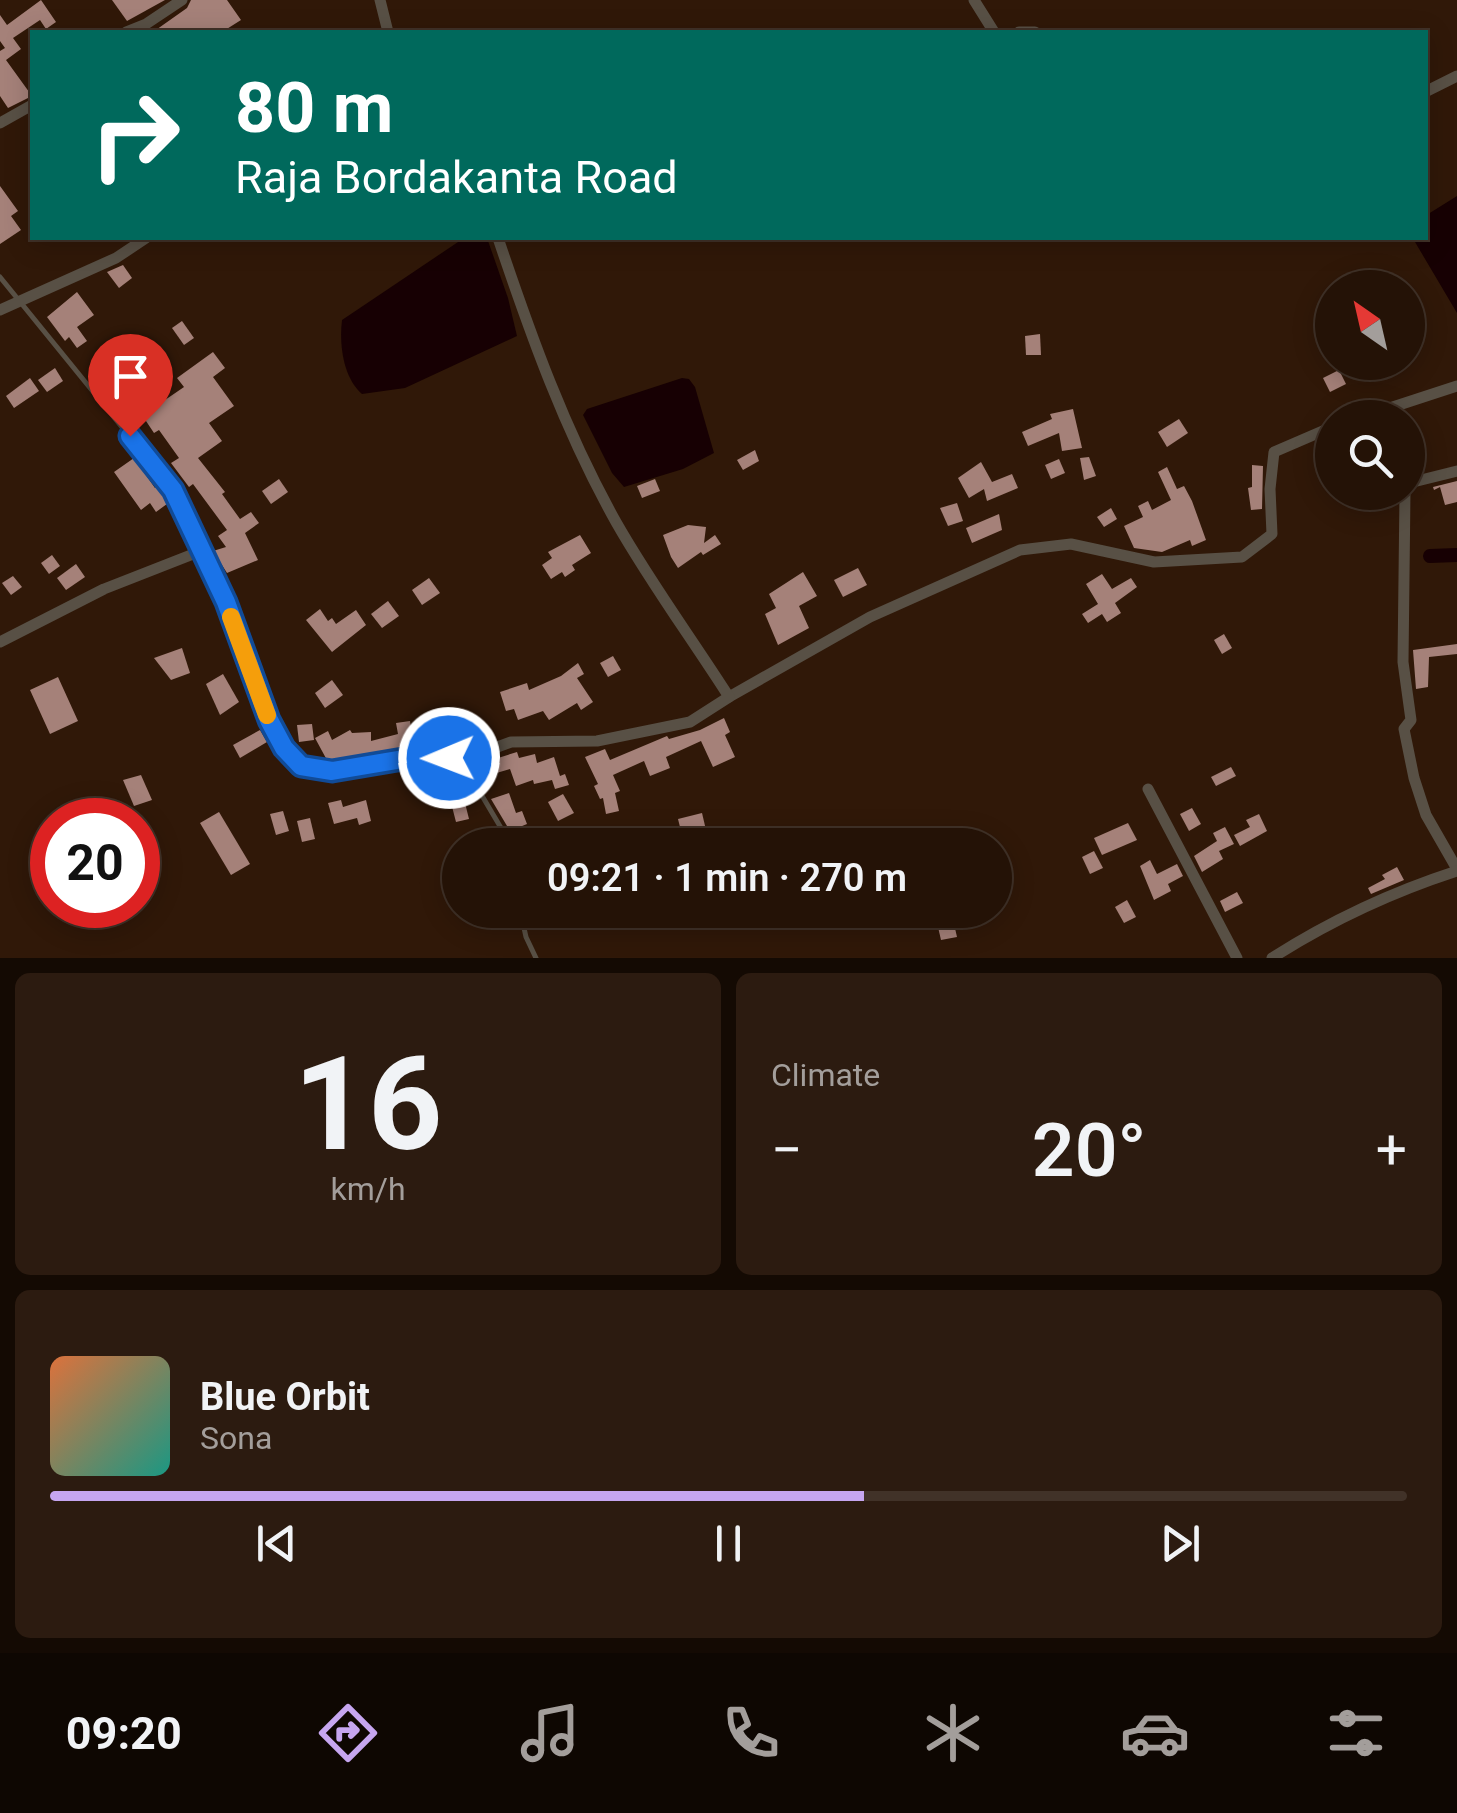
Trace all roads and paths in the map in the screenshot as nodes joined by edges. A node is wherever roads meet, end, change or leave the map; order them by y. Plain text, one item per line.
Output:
1 (182, 0) edge
2 (380, 0) edge
3 (974, 0) edge
4 (131, 30) edge
5 (388, 30) edge
6 (993, 30) edge
7 (1457, 76) edge
8 (1428, 90) edge
9 (30, 106) edge
10 (0, 123) edge
11 (143, 240) edge
12 (499, 240) edge
13 (0, 277) edge
14 (21, 303) junction
15 (0, 310) edge
16 (1457, 386) edge
17 (1415, 400) edge
18 (1315, 435) edge
19 (1457, 472) edge
20 (1425, 479) edge
21 (1406, 510) edge
22 (201, 551) junction
23 (0, 642) edge
24 (729, 697) junction
25 (449, 758) junction
26 (1148, 789) dead end
27 (502, 828) edge
28 (1457, 870) edge
29 (524, 928) edge
30 (536, 958) edge
31 (1237, 958) edge
32 (1272, 958) edge

1 - 4 street
2 - 5 street
3 - 6 street
7 - 8 street
9 - 10 street
11 - 14 street
12 - 24 street
13 - 14 lane
14 - 15 street
14 - 22 lane
16 - 17 street
18 - 24 street
19 - 20 street
21 - 28 street
22 - 23 street
22 - 25 lane
24 - 25 street
25 - 27 lane
26 - 31 street
28 - 32 street
29 - 30 lane

